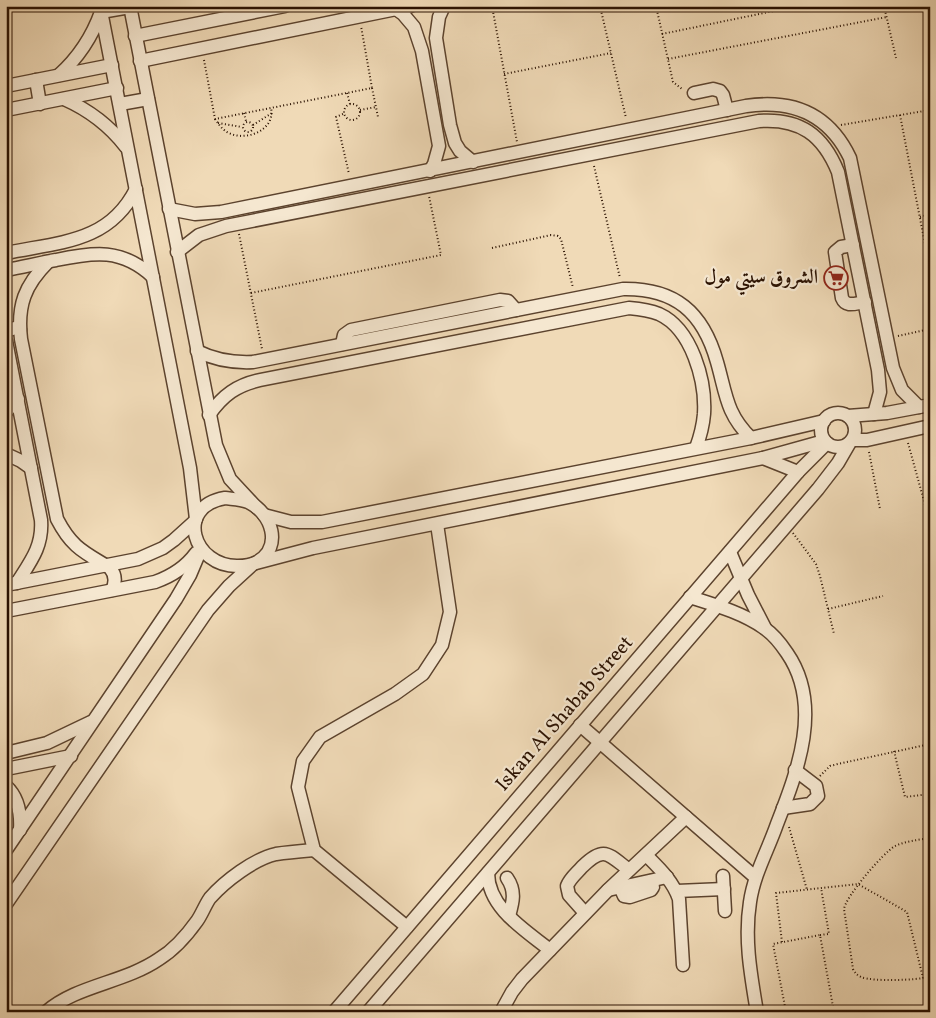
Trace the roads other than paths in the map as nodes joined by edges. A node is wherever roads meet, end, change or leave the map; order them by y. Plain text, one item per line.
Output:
1 (284, 6) edge
2 (411, 6) edge
3 (444, 6) edge
4 (130, 7) edge
5 (101, 9) edge
6 (396, 9) junction
7 (136, 36) junction
8 (140, 61) junction
9 (112, 65) junction
10 (59, 75) junction
11 (36, 80) junction
12 (6, 86) edge
13 (117, 88) junction
14 (694, 92) road end
15 (64, 99) junction
16 (148, 99) junction
17 (40, 104) junction
18 (120, 104) junction
19 (6, 110) edge
20 (727, 110) junction
21 (128, 150) junction
22 (473, 162) junction
23 (430, 171) junction
24 (136, 190) junction
25 (169, 209) junction
26 (77, 239) junction
27 (853, 245) junction
28 (178, 252) junction
29 (6, 253) edge
30 (80, 255) junction
31 (48, 262) junction
32 (6, 270) edge
33 (153, 277) junction
34 (865, 302) junction
35 (20, 330) junction
36 (6, 331) edge
37 (6, 341) edge
38 (197, 350) junction
39 (18, 399) junction
40 (924, 406) edge
41 (6, 412) edge
42 (874, 414) junction
43 (209, 415) junction
44 (848, 416) junction
45 (824, 421) junction
46 (930, 426) edge
47 (751, 438) junction
48 (826, 442) junction
49 (851, 442) junction
50 (696, 448) junction
51 (6, 454) edge
52 (764, 458) junction
53 (31, 468) junction
54 (798, 472) junction
55 (54, 506) junction
56 (39, 509) junction
57 (260, 511) junction
58 (195, 520) junction
59 (437, 524) junction
60 (200, 548) junction
61 (730, 552) junction
62 (255, 563) junction
63 (106, 566) junction
64 (741, 579) junction
65 (12, 584) edge
66 (112, 590) junction
67 (690, 597) junction
68 (717, 606) junction
69 (6, 611) edge
70 (764, 628) junction
71 (93, 721) junction
72 (580, 726) junction
73 (600, 743) junction
74 (9, 753) edge
75 (71, 756) junction
76 (11, 769) edge
77 (795, 770) junction
78 (6, 786) edge
79 (783, 808) junction
80 (686, 817) junction
81 (20, 831) junction
82 (6, 850) edge
83 (314, 850) junction
84 (646, 854) junction
85 (629, 870) junction
86 (488, 873) junction
87 (723, 876) dead end
88 (667, 877) junction
89 (755, 877) junction
90 (508, 878) dead end
91 (614, 889) junction
92 (724, 889) junction
93 (677, 891) junction
94 (6, 904) edge
95 (725, 911) dead end
96 (585, 913) junction
97 (509, 916) junction
98 (407, 927) junction
99 (550, 950) junction
100 (682, 965) dead end
101 (46, 1012) edge
102 (334, 1012) edge
103 (368, 1012) edge
104 (501, 1012) edge
105 (758, 1012) edge

1 - 7 street
2 - 6 street
3 - 22 street
4 - 5 street
4 - 7 street
5 - 9 street
5 - 10 street
6 - 8 street
6 - 23 street
7 - 8 street
8 - 16 street
9 - 10 street
9 - 13 street
10 - 11 street
11 - 12 street
11 - 17 street
13 - 15 street
13 - 18 street
14 - 20 street
15 - 17 street
15 - 21 street
16 - 18 street
16 - 25 street
17 - 19 street
18 - 21 street
20 - 22 street
20 - 40 street
21 - 24 street
22 - 23 street
23 - 25 street
24 - 26 street
24 - 33 street
25 - 28 street
26 - 29 street
26 - 30 street
27 - 28 street
27 - 34 street
27 - 34 street
28 - 38 street
30 - 31 street
30 - 33 street
31 - 32 street
31 - 35 street
33 - 58 street
34 - 42 street
35 - 36 street
35 - 55 street
37 - 39 street
38 - 43 street
38 - 47 street
39 - 41 street
39 - 53 street
40 - 42 street
42 - 44 street
43 - 50 street
43 - 57 street
44 - 45 street
44 - 49 street
45 - 47 street
45 - 48 street
46 - 49 street
47 - 50 street
48 - 49 street
48 - 52 street
48 - 54 street, Iskan Al Shabab Street
49 - 64 street
50 - 57 street
51 - 53 street
52 - 54 street
52 - 59 street
53 - 56 street
54 - 61 street, Iskan Al Shabab Street
55 - 56 street
55 - 63 street
56 - 65 street
57 - 58 street
57 - 62 street
58 - 60 street
58 - 63 street
59 - 62 street
59 - 83 street
60 - 62 street
60 - 66 street
60 - 71 street
61 - 64 street
61 - 67 street, Iskan Al Shabab Street
62 - 94 street
63 - 65 street
63 - 66 street
64 - 68 street
64 - 70 street
66 - 69 street
67 - 68 street
67 - 72 street, Iskan Al Shabab Street
68 - 70 street
68 - 73 street
70 - 77 street
71 - 74 street
71 - 75 street
72 - 73 street
72 - 98 street, Iskan Al Shabab Street
73 - 80 street
73 - 86 street
74 - 76 street
75 - 76 street
75 - 81 street
77 - 79 street
77 - 79 street
78 - 81 street
79 - 89 street
80 - 84 street
80 - 89 street
81 - 82 street
83 - 98 street
83 - 101 street
84 - 85 street
84 - 88 street
85 - 91 street
85 - 96 street
86 - 97 street
86 - 103 street
87 - 92 street
88 - 91 street
88 - 93 street
89 - 105 street
90 - 97 street
91 - 96 street
92 - 93 street
92 - 95 street
93 - 100 street
96 - 99 street
97 - 99 street
98 - 102 street, Iskan Al Shabab Street
99 - 104 street

